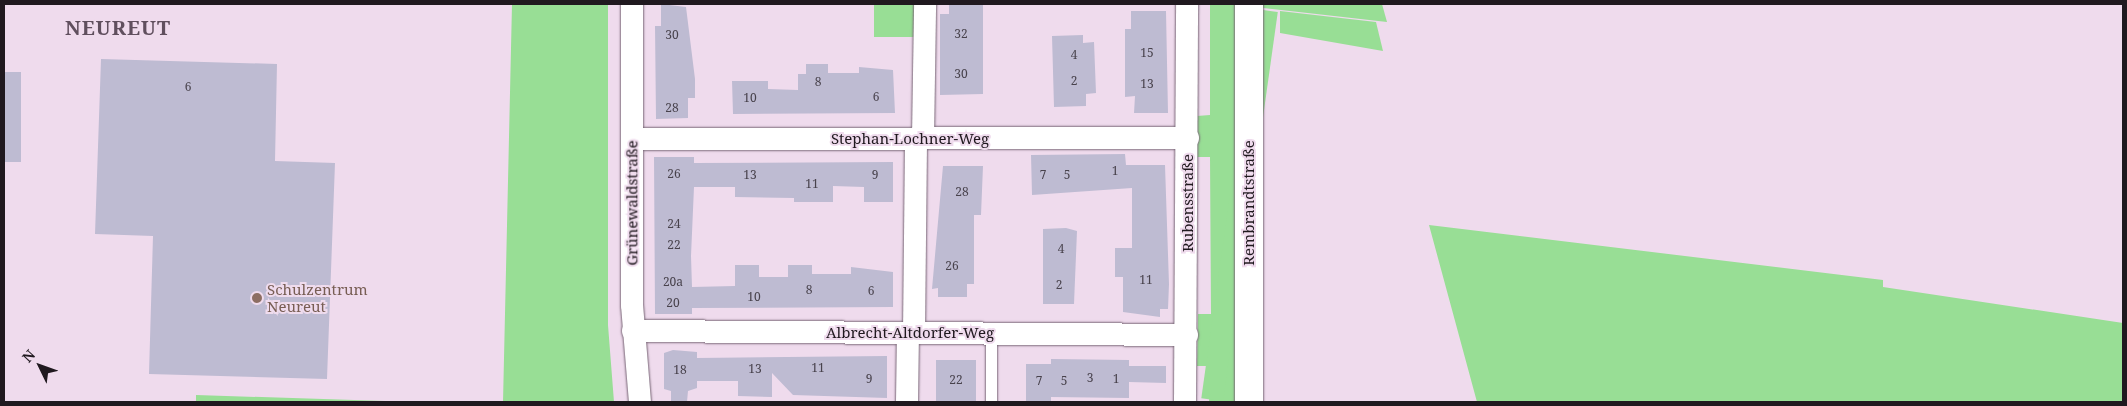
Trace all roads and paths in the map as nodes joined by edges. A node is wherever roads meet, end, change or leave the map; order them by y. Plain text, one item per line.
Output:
1 (632, 4) edge
2 (924, 4) edge
3 (1187, 4) edge
4 (1249, 4) edge
5 (920, 138) junction
6 (1188, 138) junction
7 (632, 139) junction
8 (633, 331) junction
9 (911, 333) junction
10 (991, 333) junction
11 (1187, 335) junction
12 (640, 402) edge
13 (907, 402) edge
14 (991, 402) edge
15 (1185, 402) edge
16 (1248, 402) edge

1 - 7 street, Grünewaldstraße
2 - 5 street
3 - 6 street, Rubensstraße
4 - 16 street, Rembrandtstraße
5 - 6 street, Stephan-Lochner-Weg
5 - 7 street, Stephan-Lochner-Weg
5 - 9 street
6 - 11 street, Rubensstraße
7 - 8 street, Grünewaldstraße
8 - 9 street, Albrecht-Altdorfer-Weg
8 - 12 street, Grünewaldstraße
9 - 10 street, Albrecht-Altdorfer-Weg
9 - 13 street
10 - 11 street, Albrecht-Altdorfer-Weg
10 - 14 lane
11 - 15 street, Rubensstraße

